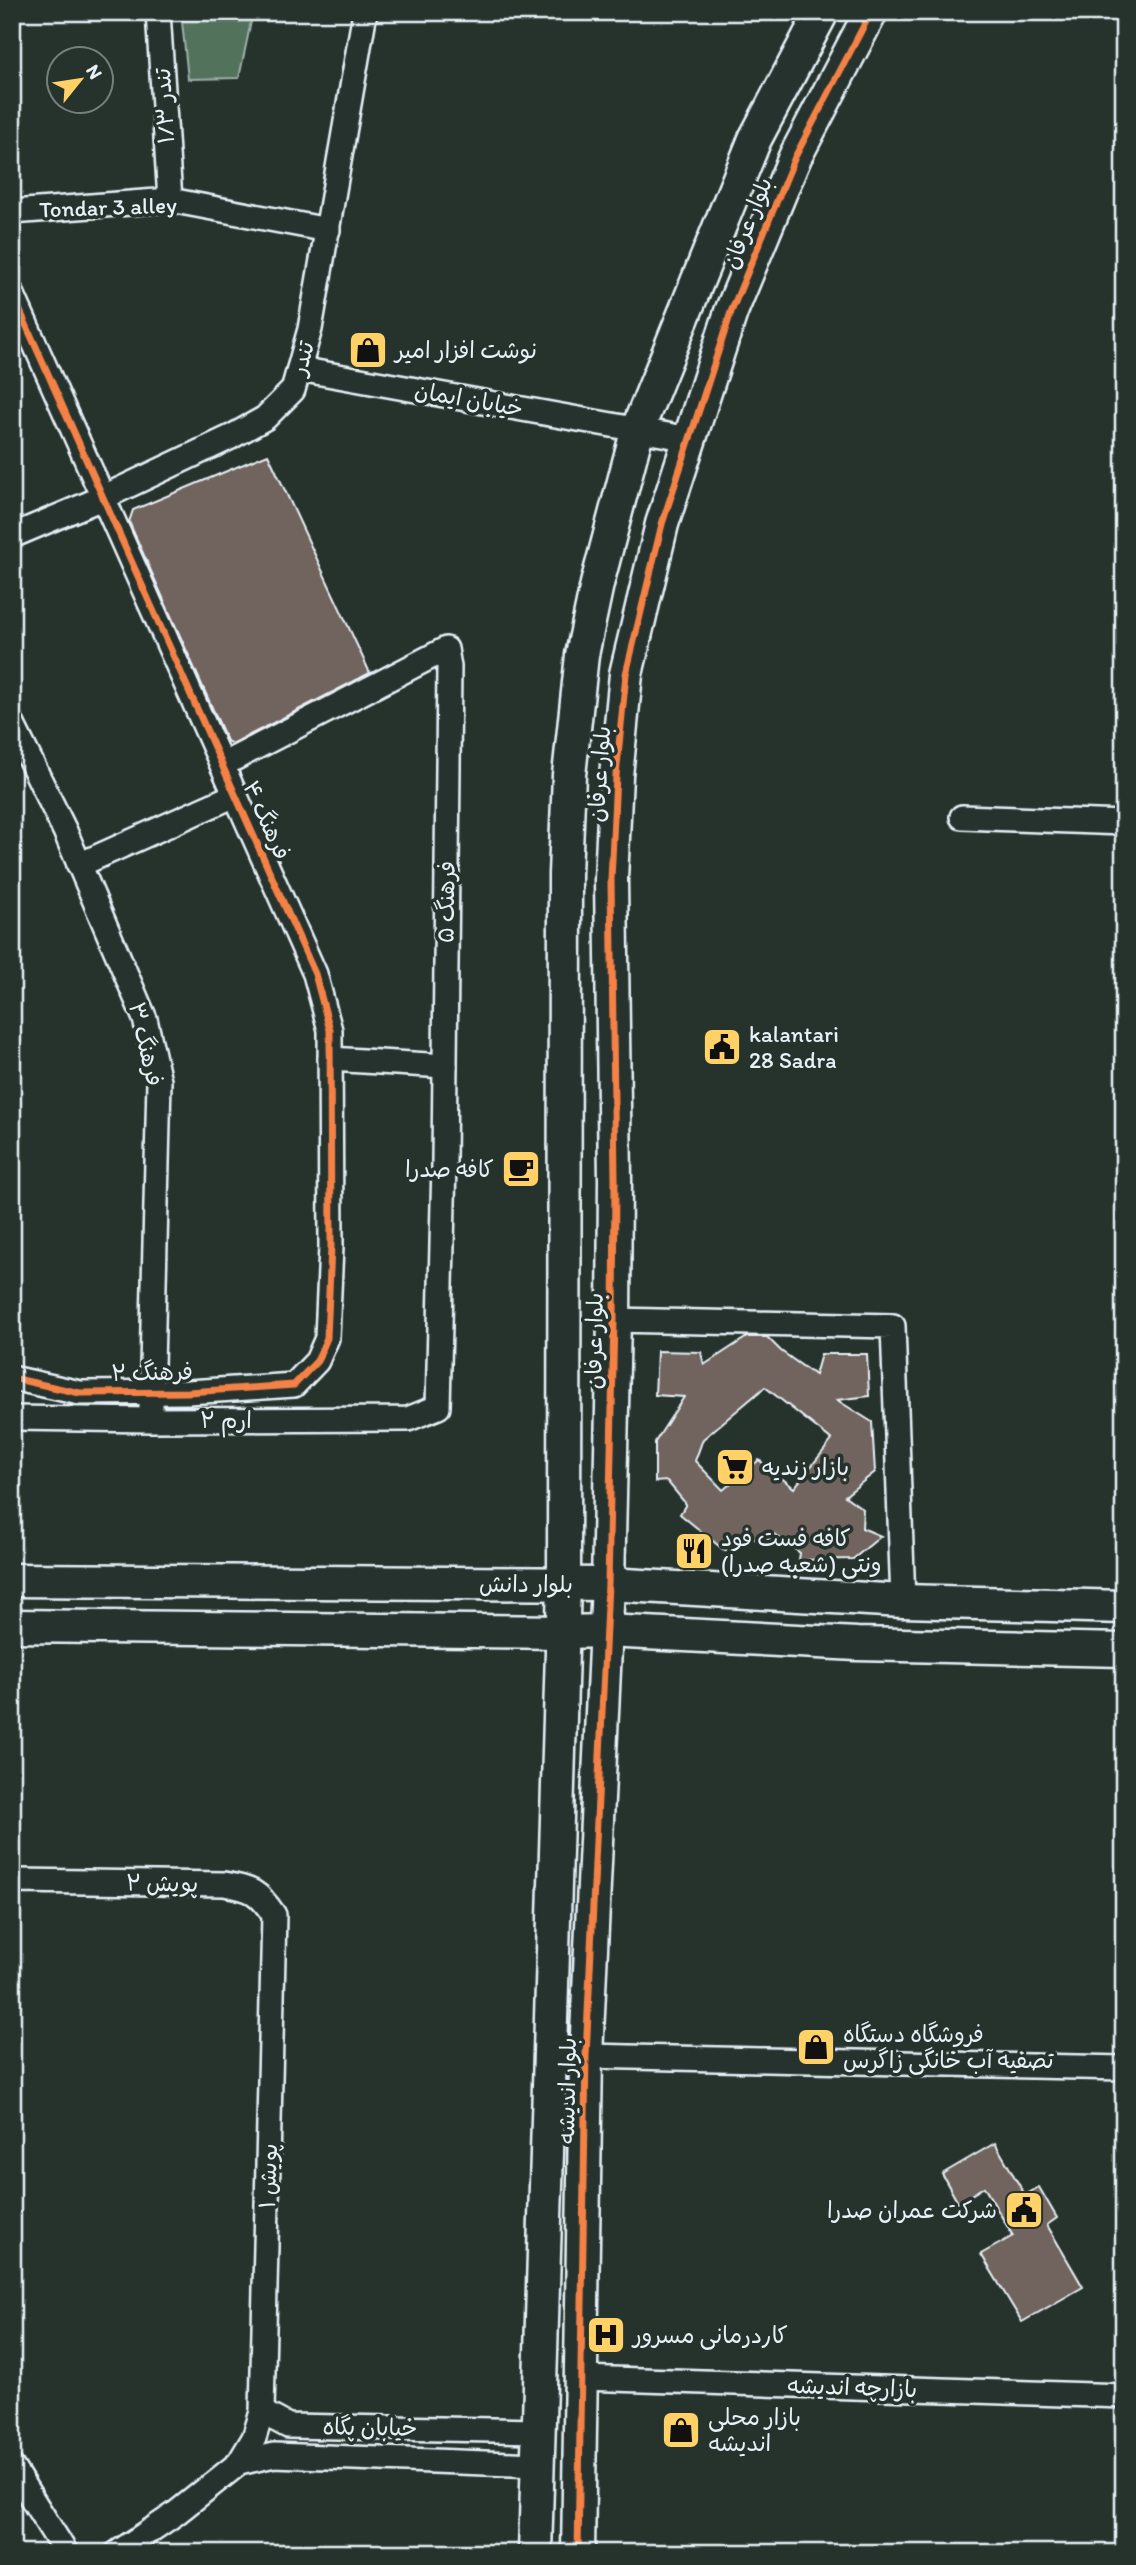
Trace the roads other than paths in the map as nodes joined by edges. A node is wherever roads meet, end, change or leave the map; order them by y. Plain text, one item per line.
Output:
1 (158, 12) edge
2 (365, 12) edge
3 (822, 12) edge
4 (871, 12) edge
5 (170, 200) junction
6 (12, 212) edge
7 (328, 230) junction
8 (12, 293) edge
9 (299, 369) junction
10 (638, 428) junction
11 (690, 439) junction
12 (102, 498) junction
13 (12, 536) edge
14 (12, 723) edge
15 (222, 765) junction
16 (235, 795) junction
17 (962, 817) dead end
18 (1124, 823) edge
19 (79, 865) junction
20 (330, 1059) junction
21 (445, 1066) junction
22 (614, 1320) junction
23 (12, 1378) edge
24 (294, 1385) joint
25 (152, 1392) junction
26 (438, 1407) joint
27 (12, 1418) edge
28 (151, 1420) junction
29 (12, 1580) edge
30 (564, 1584) junction
31 (608, 1584) junction
32 (903, 1601) junction
33 (1124, 1607) edge
34 (12, 1626) edge
35 (606, 1631) junction
36 (563, 1632) junction
37 (1124, 1650) edge
38 (12, 1885) edge
39 (275, 1941) joint
40 (586, 2056) junction
41 (1124, 2068) edge
42 (581, 2378) junction
43 (1124, 2396) edge
44 (262, 2412) junction
45 (537, 2431) junction
46 (239, 2463) junction
47 (537, 2465) junction
48 (12, 2468) edge
49 (66, 2553) edge
50 (117, 2553) edge
51 (535, 2553) edge
52 (578, 2553) edge

1 - 5 street, تندر ۱/۳
2 - 7 street, تندر
3 - 10 street, بلوار عرفان
4 - 11 street, بلوار عرفان
5 - 6 street, Tondar 3 alley
5 - 7 street, Tondar 3 alley
7 - 9 street, تندر
8 - 12 street, فرهنگ ۴
9 - 10 street, خیابان ایمان
9 - 12 street, تندر
10 - 11 street, خیابان ایمان
10 - 30 street, بلوار عرفان
11 - 22 street, بلوار عرفان
12 - 13 street, تندر
12 - 15 street, فرهنگ ۴
14 - 19 street, فرهنگ ۳
15 - 16 street, فرهنگ ۴
15 - 21 street, فرهنگ ۵
16 - 19 street
16 - 20 street, فرهنگ ۴
17 - 18 street
19 - 25 street, فرهنگ ۳
20 - 21 street
20 - 24 street, فرهنگ ۴
21 - 26 street, فرهنگ ۵
22 - 31 street, بلوار عرفان
22 - 32 street
23 - 25 street, فرهنگ ۲
24 - 25 street, فرهنگ ۲
25 - 28 street, فرهنگ ۳
26 - 28 street, ارم ۲
27 - 28 street, ارم ۲
29 - 30 street, بلوار دانش
30 - 31 street, بلوار دانش
30 - 36 street, بلوار عرفان
31 - 32 street, بلوار دانش
31 - 35 street, بلوار عرفان
32 - 33 street, بلوار دانش
34 - 36 street, بلوار دانش
35 - 36 street, بلوار دانش
35 - 37 street, بلوار دانش
35 - 40 street, بلوار اندیشه
36 - 45 street, بلوار اندیشه
38 - 39 street, پویش ۲
39 - 44 street, پویش ۱
40 - 41 street
40 - 42 street, بلوار اندیشه
42 - 43 street, بازارچه اندیشه
42 - 52 street, بلوار اندیشه
44 - 45 street, خیابان پگاه
44 - 46 street, خیابان پگاه
45 - 47 street, بلوار اندیشه
46 - 47 street, خیابان پگاه
46 - 50 street, خیابان پگاه
47 - 51 street, بلوار اندیشه
48 - 49 street

